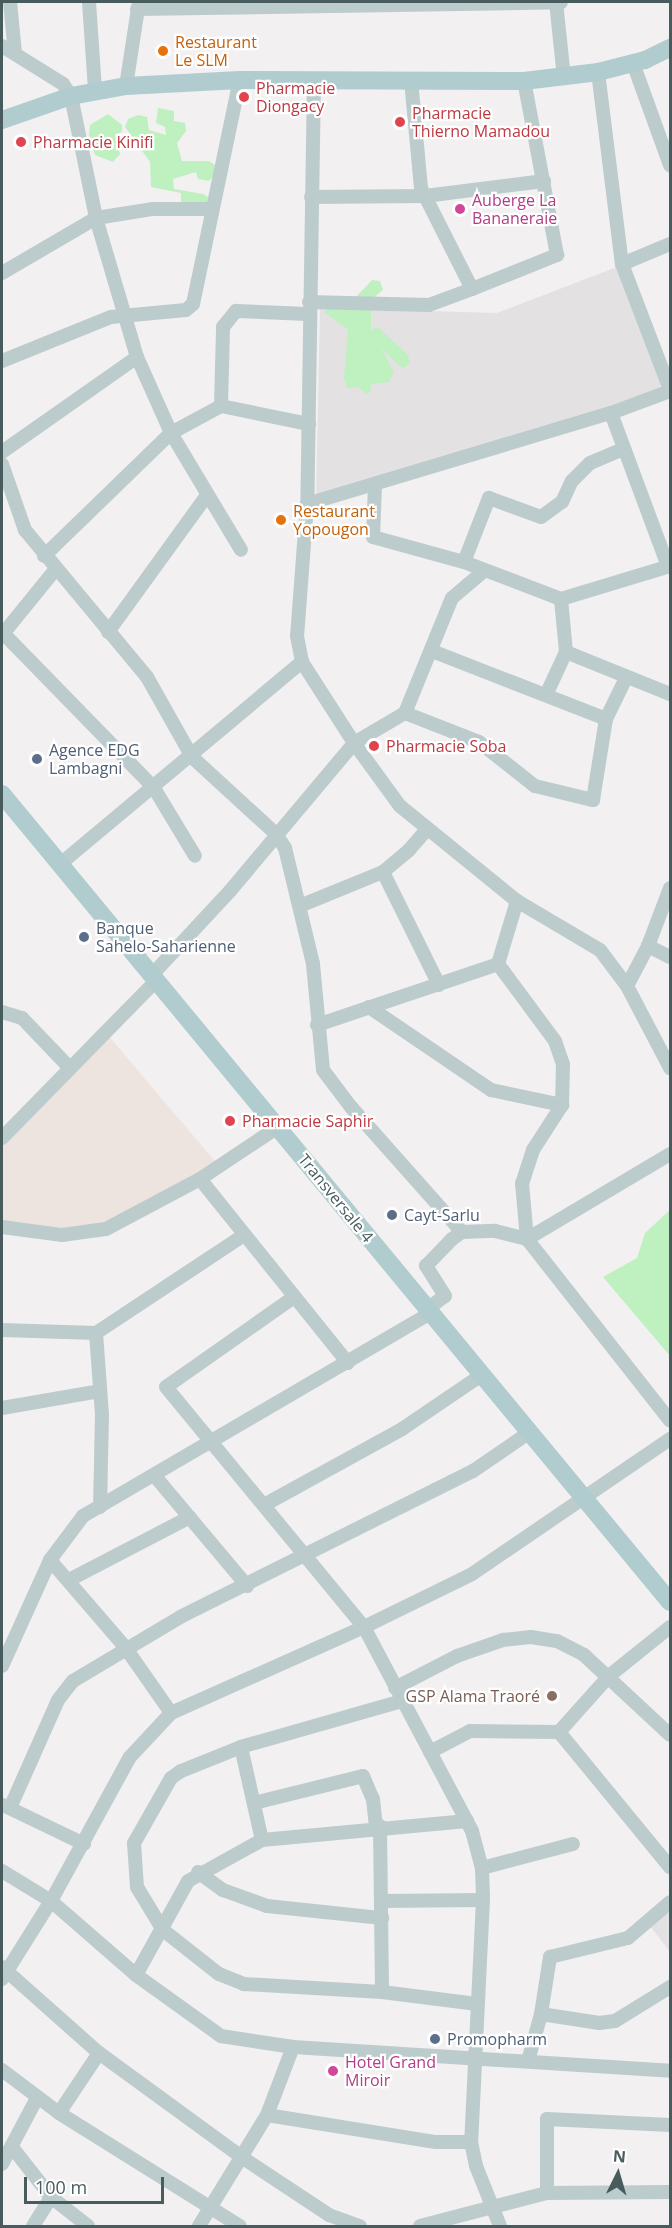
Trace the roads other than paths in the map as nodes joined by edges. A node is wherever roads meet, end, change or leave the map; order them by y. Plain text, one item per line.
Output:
1 (10, 2) edge
2 (89, 2) edge
3 (558, 2) edge
4 (392, 4) edge
5 (138, 5) edge
6 (2, 46) edge
7 (670, 48) edge
8 (15, 53) junction
9 (633, 63) junction
10 (598, 72) junction
11 (564, 78) junction
12 (240, 80) junction
13 (314, 80) junction
14 (411, 80) junction
15 (524, 81) junction
16 (126, 86) junction
17 (95, 90) junction
18 (70, 96) junction
19 (2, 120) edge
20 (670, 165) edge
21 (544, 181) junction
22 (425, 196) junction
23 (311, 197) junction
24 (211, 209) junction
25 (96, 218) junction
26 (670, 244) edge
27 (622, 264) junction
28 (2, 273) edge
29 (472, 289) junction
30 (309, 308) junction
31 (124, 317) junction
32 (137, 357) junction
33 (2, 362) edge
34 (670, 387) edge
35 (221, 406) junction
36 (611, 413) junction
37 (309, 424) junction
38 (171, 432) junction
39 (623, 448) junction
40 (2, 452) edge
41 (2, 464) edge
42 (375, 485) junction
43 (207, 495) junction
44 (307, 504) junction
45 (241, 550) dead end
46 (44, 556) junction
47 (464, 562) junction
48 (669, 566) edge
49 (55, 570) junction
50 (485, 570) junction
51 (561, 599) junction
52 (108, 632) junction
53 (2, 634) edge
54 (432, 651) junction
55 (566, 652) junction
56 (302, 662) junction
57 (626, 678) junction
58 (670, 694) edge
59 (546, 695) junction
60 (405, 714) junction
61 (606, 719) junction
62 (354, 743) junction
63 (192, 757) junction
64 (154, 788) junction
65 (2, 794) edge
66 (427, 829) junction
67 (275, 833) junction
68 (195, 856) dead end
69 (59, 865) junction
70 (383, 872) junction
71 (670, 888) edge
72 (517, 901) junction
73 (302, 905) junction
74 (648, 946) junction
75 (670, 957) edge
76 (498, 964) junction
77 (153, 979) junction
78 (439, 985) junction
79 (627, 987) junction
80 (369, 1007) junction
81 (2, 1012) edge
82 (317, 1025) junction
83 (70, 1068) junction
84 (670, 1068) edge
85 (562, 1105) junction
86 (278, 1127) junction
87 (2, 1138) edge
88 (670, 1154) edge
89 (200, 1179) junction
90 (2, 1227) edge
91 (462, 1232) junction
92 (243, 1235) junction
93 (527, 1239) junction
94 (294, 1297) junction
95 (428, 1311) junction
96 (2, 1330) edge
97 (96, 1333) junction
98 (348, 1363) junction
99 (483, 1374) junction
100 (100, 1391) junction
101 (2, 1408) edge
102 (670, 1421) edge
103 (530, 1432) junction
104 (670, 1439) edge
105 (209, 1440) junction
106 (154, 1475) junction
107 (585, 1498) junction
108 (264, 1505) junction
109 (100, 1507) junction
110 (190, 1517) junction
111 (305, 1557) junction
112 (51, 1560) junction
113 (69, 1580) junction
114 (247, 1586) junction
115 (670, 1602) edge
116 (364, 1627) junction
117 (670, 1628) edge
118 (125, 1647) junction
119 (2, 1666) edge
120 (609, 1676) junction
121 (394, 1688) junction
122 (402, 1701) junction
123 (171, 1713) junction
124 (559, 1732) junction
125 (670, 1735) edge
126 (241, 1747) junction
127 (430, 1752) junction
128 (254, 1803) junction
129 (6, 1806) edge
130 (467, 1821) junction
131 (378, 1827) junction
132 (262, 1839) junction
133 (84, 1844) junction
134 (573, 1844) dead end
135 (670, 1867) edge
136 (482, 1868) junction
137 (2, 1872) edge
138 (198, 1872) junction
139 (483, 1900) junction
140 (51, 1901) junction
141 (381, 1901) junction
142 (670, 1902) edge
143 (382, 1918) junction
144 (163, 1930) junction
145 (3, 1972) edge
146 (136, 1975) junction
147 (670, 1987) edge
148 (382, 1992) junction
149 (477, 2004) junction
150 (541, 2014) junction
151 (293, 2047) junction
152 (99, 2053) junction
153 (475, 2058) junction
154 (528, 2061) junction
155 (2, 2070) edge
156 (670, 2071) edge
157 (37, 2098) junction
158 (59, 2113) junction
159 (267, 2115) junction
160 (670, 2125) edge
161 (471, 2142) junction
162 (12, 2147) junction
163 (243, 2158) junction
164 (2, 2164) edge
165 (670, 2192) edge
166 (547, 2193) junction
167 (51, 2197) junction
168 (490, 2206) junction
169 (211, 2210) junction
170 (33, 2226) edge
171 (88, 2226) edge
172 (199, 2226) edge
173 (240, 2226) edge
174 (360, 2226) edge
175 (420, 2226) edge
176 (500, 2226) edge

1 - 8 street
2 - 17 street
3 - 4 street
3 - 11 street
4 - 5 street
5 - 16 street
6 - 8 street
7 - 9 main road
8 - 18 street
9 - 10 main road
9 - 20 street
10 - 11 main road
10 - 27 street
11 - 15 main road
12 - 13 main road
12 - 16 main road
12 - 24 street
13 - 14 main road
13 - 23 street
14 - 15 main road
14 - 22 street
15 - 21 street
16 - 17 main road
17 - 18 main road
18 - 19 main road
18 - 25 street
21 - 22 street
21 - 29 street
22 - 23 street
22 - 29 street
23 - 30 street
24 - 25 street
24 - 31 street
25 - 28 street
25 - 31 street
26 - 27 street
27 - 34 street
29 - 30 street
30 - 35 street
30 - 37 street
31 - 32 street
31 - 33 street
32 - 38 street
32 - 40 street
34 - 36 street
35 - 37 street
35 - 38 street
36 - 39 street
36 - 42 street
37 - 44 street
38 - 43 street
38 - 46 street
39 - 47 street
39 - 48 street
41 - 46 street
42 - 44 street
42 - 47 street
43 - 45 street
43 - 52 street
44 - 56 street
46 - 49 street
47 - 50 street
48 - 51 street
49 - 52 street
49 - 53 street
50 - 51 street
50 - 54 street
51 - 55 street
52 - 63 street
53 - 64 street
54 - 59 street
54 - 60 street
55 - 57 street
55 - 59 street
56 - 62 street
56 - 63 street
57 - 58 street
57 - 61 street
59 - 61 street
60 - 61 street
60 - 62 street
62 - 66 street
62 - 67 street
63 - 64 street
63 - 67 street
64 - 68 street
64 - 69 street
65 - 69 main road, Transversale 4
66 - 70 street
66 - 72 street
67 - 73 street
67 - 77 street
69 - 77 main road, Transversale 4
70 - 73 street
70 - 78 street
71 - 74 street
72 - 76 street
72 - 79 street
73 - 82 street
74 - 75 street
74 - 79 street
76 - 78 street
76 - 85 street
77 - 83 street
77 - 86 main road, Transversale 4
78 - 80 street
79 - 84 street
80 - 82 street
80 - 85 street
81 - 83 street
82 - 91 street
83 - 87 street
85 - 93 street
86 - 89 street
86 - 95 main road, Transversale 4
88 - 93 street
89 - 90 street
89 - 92 street
91 - 93 street
91 - 95 street
92 - 94 street
92 - 97 street
93 - 102 street
94 - 98 street
94 - 105 street
95 - 98 street
95 - 99 main road, Transversale 4
96 - 97 street
97 - 100 street
98 - 105 street
99 - 103 main road, Transversale 4
99 - 108 street
100 - 101 street
100 - 109 street
103 - 107 main road, Transversale 4
103 - 111 street
104 - 107 street
105 - 106 street
105 - 108 street
106 - 109 street
106 - 110 street
107 - 115 main road, Transversale 4
107 - 116 street
108 - 111 street
109 - 112 street
110 - 113 street
110 - 114 street
111 - 114 street
111 - 116 street
112 - 113 street
112 - 119 street
113 - 118 street
114 - 118 street
116 - 121 street
116 - 123 street
117 - 120 street
118 - 123 street
118 - 129 street
120 - 121 street
120 - 124 street
120 - 125 street
121 - 122 street
122 - 126 street
122 - 127 street
123 - 133 street
124 - 127 street
124 - 135 street
126 - 128 street
126 - 144 street
127 - 130 street
128 - 131 street
128 - 132 street
129 - 133 street
130 - 131 street
130 - 136 street
131 - 132 street
131 - 141 street
132 - 138 street
133 - 140 street
134 - 136 street
136 - 139 street
137 - 140 street
138 - 143 street
138 - 144 street
139 - 141 street
139 - 149 street
140 - 145 street
140 - 146 street
141 - 143 street
142 - 150 street
143 - 148 street
144 - 146 street
144 - 148 street
145 - 152 street
146 - 151 street
147 - 150 street
148 - 149 street
149 - 153 street
150 - 154 street
151 - 153 street
151 - 159 street
152 - 158 street
152 - 163 street
153 - 154 street
153 - 161 street
154 - 156 street
155 - 157 street
157 - 158 street
157 - 162 street
158 - 169 street
159 - 161 street
159 - 163 street
160 - 166 street
161 - 168 street
162 - 164 street
162 - 167 street
163 - 169 street
163 - 174 street
165 - 166 street
166 - 168 street
167 - 170 street
167 - 171 street
168 - 175 street
168 - 176 street
169 - 172 street
169 - 173 street

